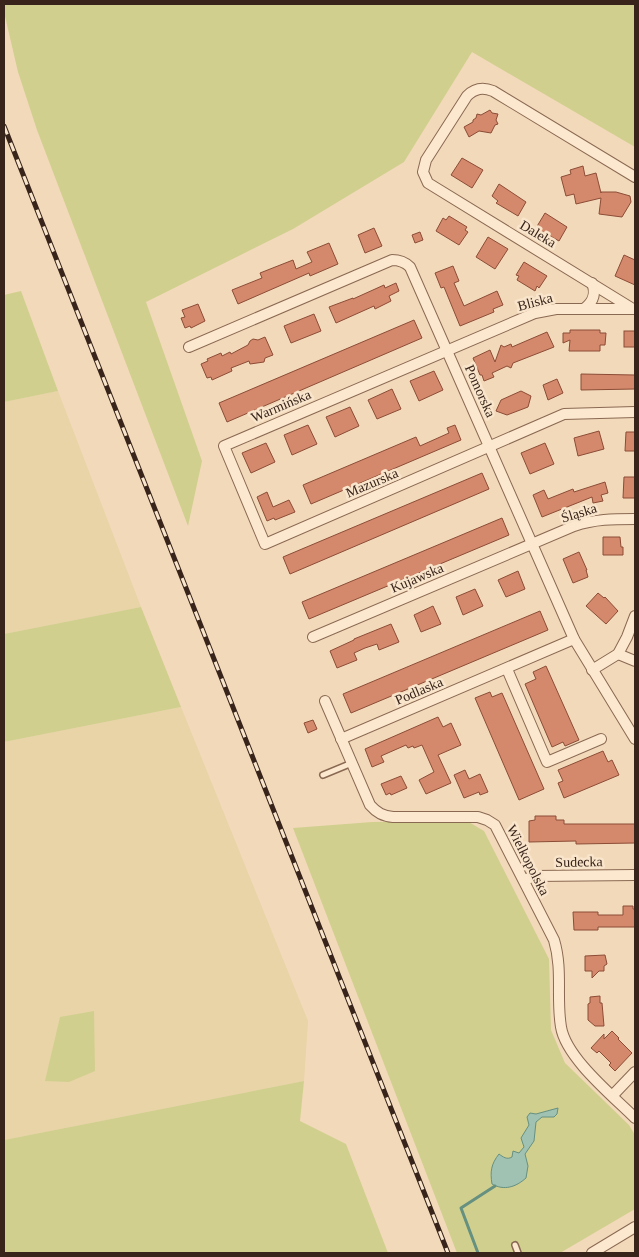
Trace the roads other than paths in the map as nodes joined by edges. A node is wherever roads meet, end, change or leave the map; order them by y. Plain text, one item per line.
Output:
1 (635, 177) edge
2 (592, 283) junction
3 (585, 308) junction
4 (634, 309) edge
5 (189, 347) dead end
6 (446, 350) junction
7 (635, 412) edge
8 (490, 447) junction
9 (635, 520) edge
10 (265, 544) joint
11 (532, 544) junction
12 (635, 616) edge
13 (313, 637) dead end
14 (574, 639) junction
15 (618, 654) junction
16 (635, 661) edge
17 (507, 669) junction
18 (592, 670) junction
19 (325, 701) dead end
20 (341, 739) junction
21 (601, 739) dead end
22 (635, 739) edge
23 (352, 763) junction
24 (323, 775) dead end
25 (635, 874) edge
26 (524, 880) junction
27 (635, 1072) edge
28 (613, 1095) junction
29 (635, 1118) edge
30 (635, 1227) edge
31 (515, 1245) dead end
32 (518, 1253) edge
33 (592, 1253) edge

1 - 2 street, Daleka
2 - 3 street
2 - 4 street, Daleka
3 - 4 street, Bliska
3 - 6 street, Bliska
5 - 6 street, Pomorska
6 - 8 street, Pomorska
6 - 10 street, Warmińska
7 - 8 street, Mazurska
8 - 10 street, Mazurska
8 - 11 street, Pomorska
9 - 11 street, Śląska
11 - 13 street, Kujawska
11 - 14 street, Pomorska
12 - 15 street
14 - 17 street, Podlaska
14 - 18 street, Pomorska
15 - 16 street
15 - 18 street
17 - 20 street, Podlaska
17 - 21 street
18 - 22 street, Pomorska
19 - 20 street, Wielkopolska
20 - 23 street, Wielkopolska
23 - 24 lane
23 - 26 street, Wielkopolska
25 - 26 street, Sudecka
26 - 28 street, Wielkopolska
27 - 28 street
28 - 29 street, Wielkopolska
30 - 33 street
31 - 32 lane

